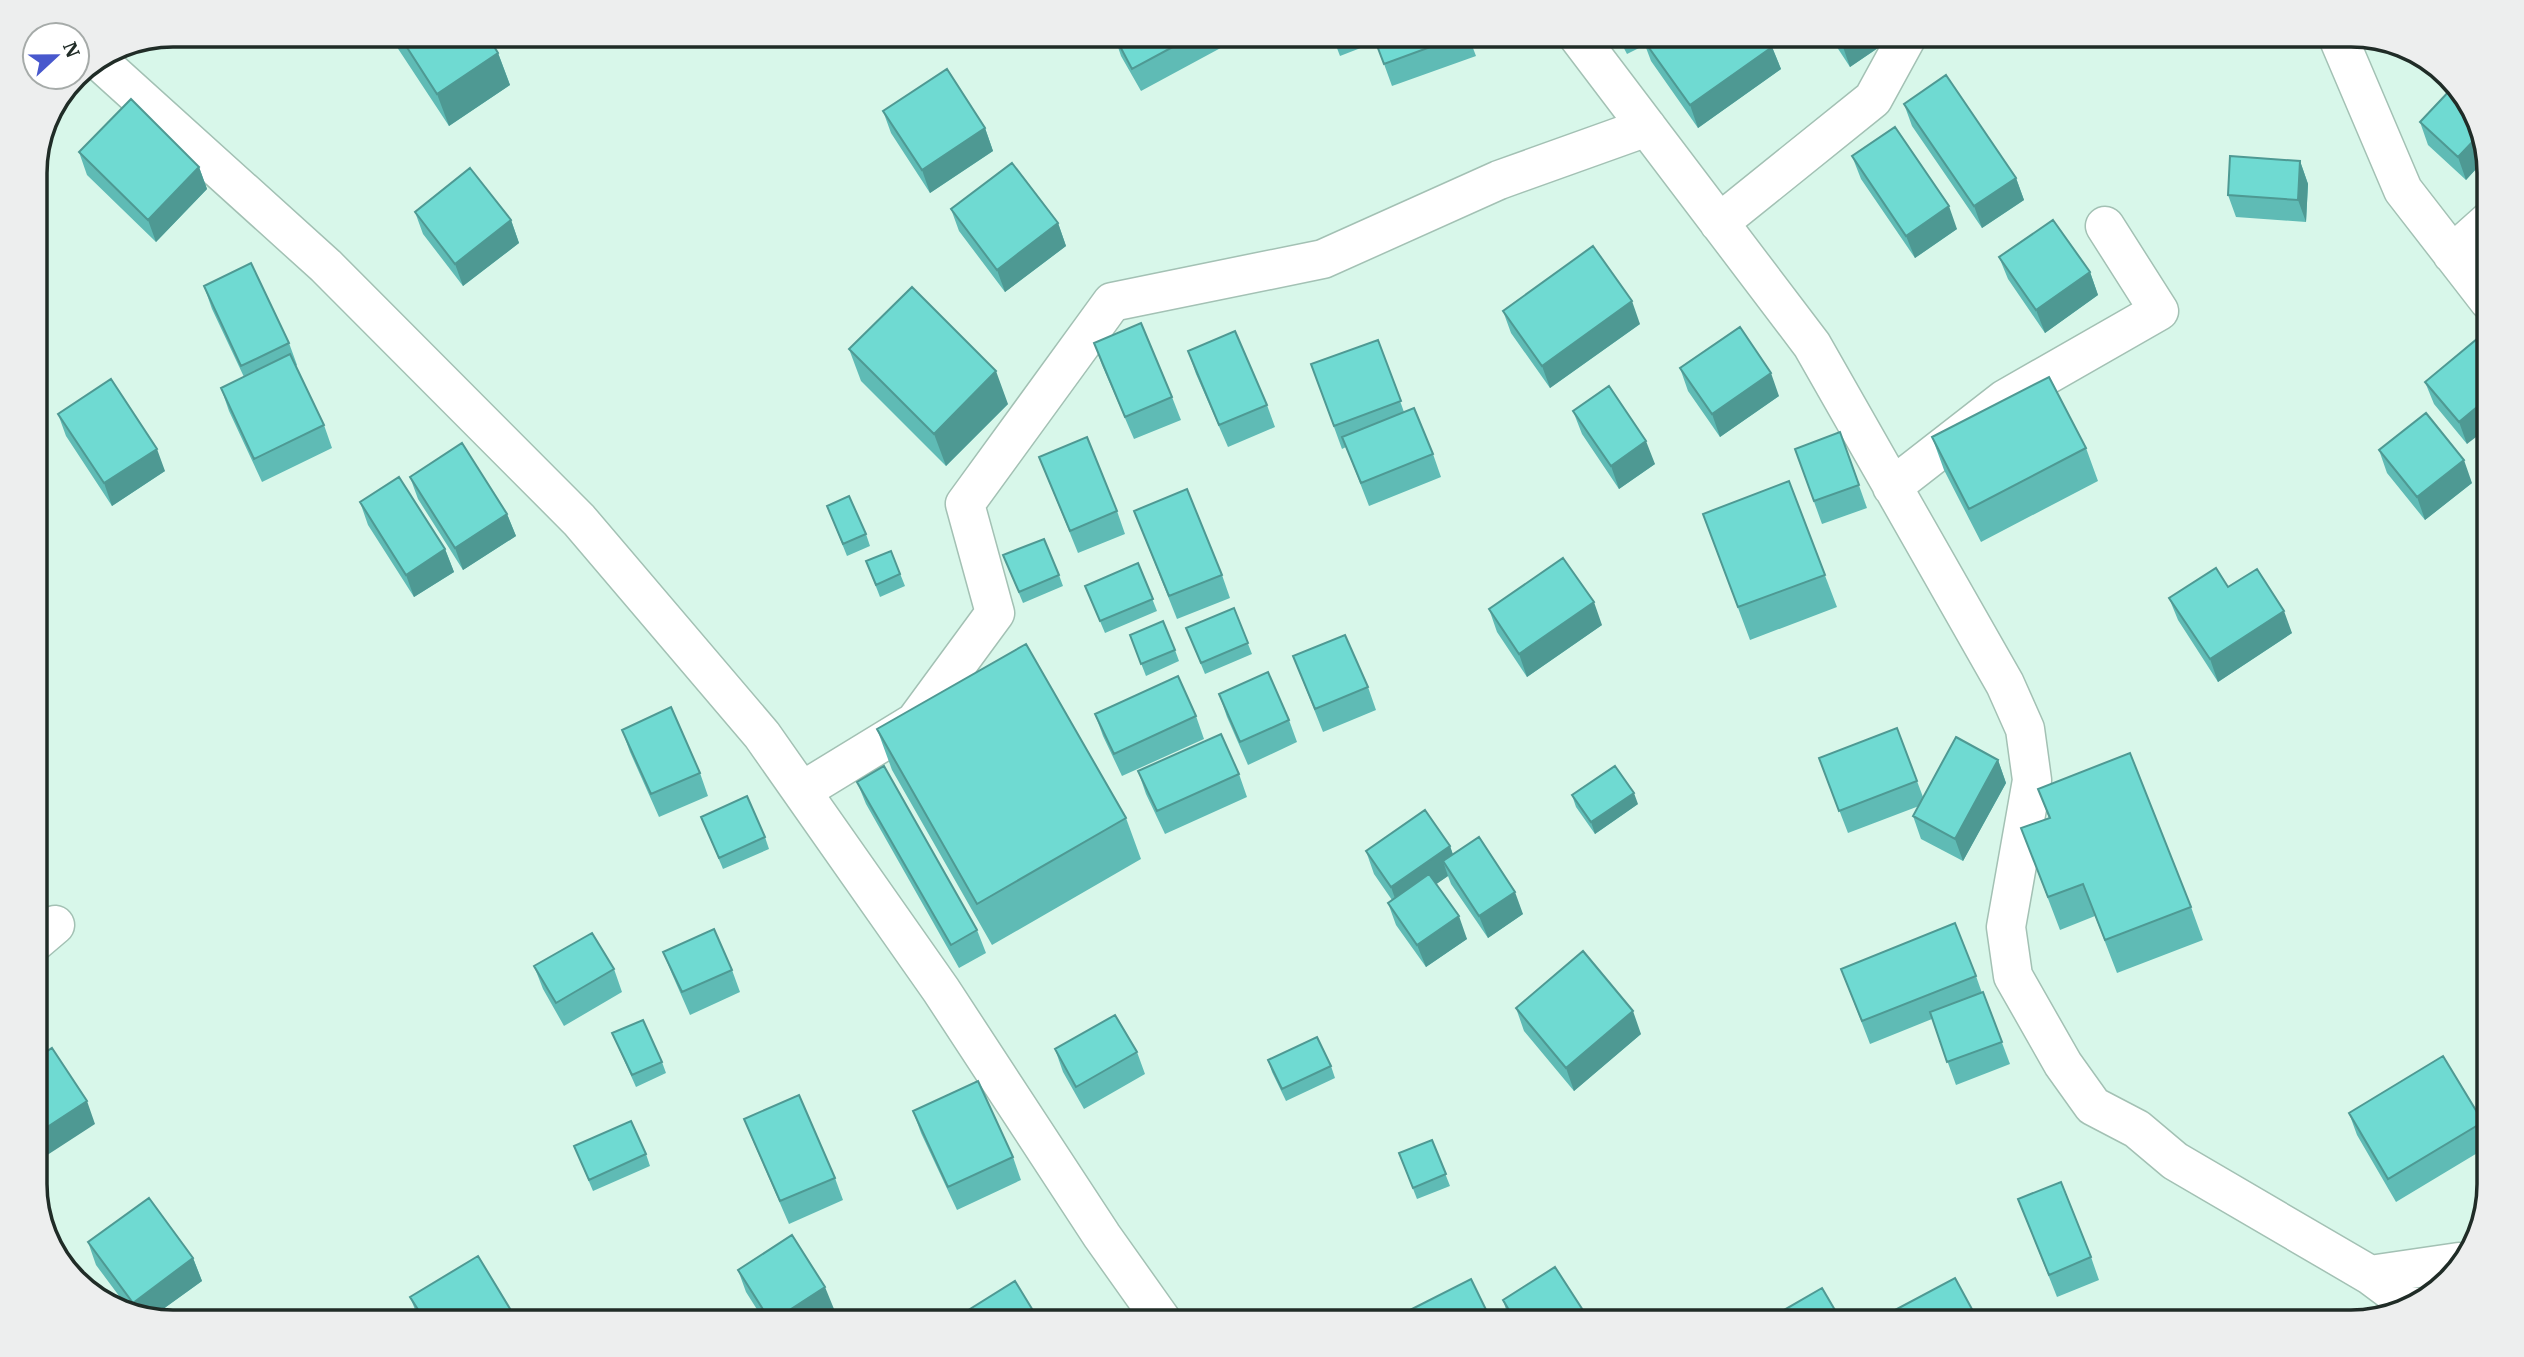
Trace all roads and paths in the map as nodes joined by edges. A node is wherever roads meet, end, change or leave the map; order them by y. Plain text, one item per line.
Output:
1 (1586, 47) edge
2 (1902, 47) edge
3 (2342, 47) edge
4 (106, 67) edge
5 (1647, 127) junction
6 (1719, 223) junction
7 (2105, 226) dead end
8 (2476, 233) edge
9 (2452, 254) junction
10 (2476, 285) edge
11 (1892, 487) junction
12 (802, 791) junction
13 (2448, 1264) edge
14 (2370, 1275) junction
15 (2402, 1299) edge
16 (1154, 1310) edge

1 - 5 street
2 - 6 street
3 - 9 street
4 - 12 street
5 - 6 street
5 - 12 street
6 - 11 street
7 - 11 street
8 - 9 street
9 - 10 street
11 - 14 street
12 - 16 street
13 - 14 street
14 - 15 street

